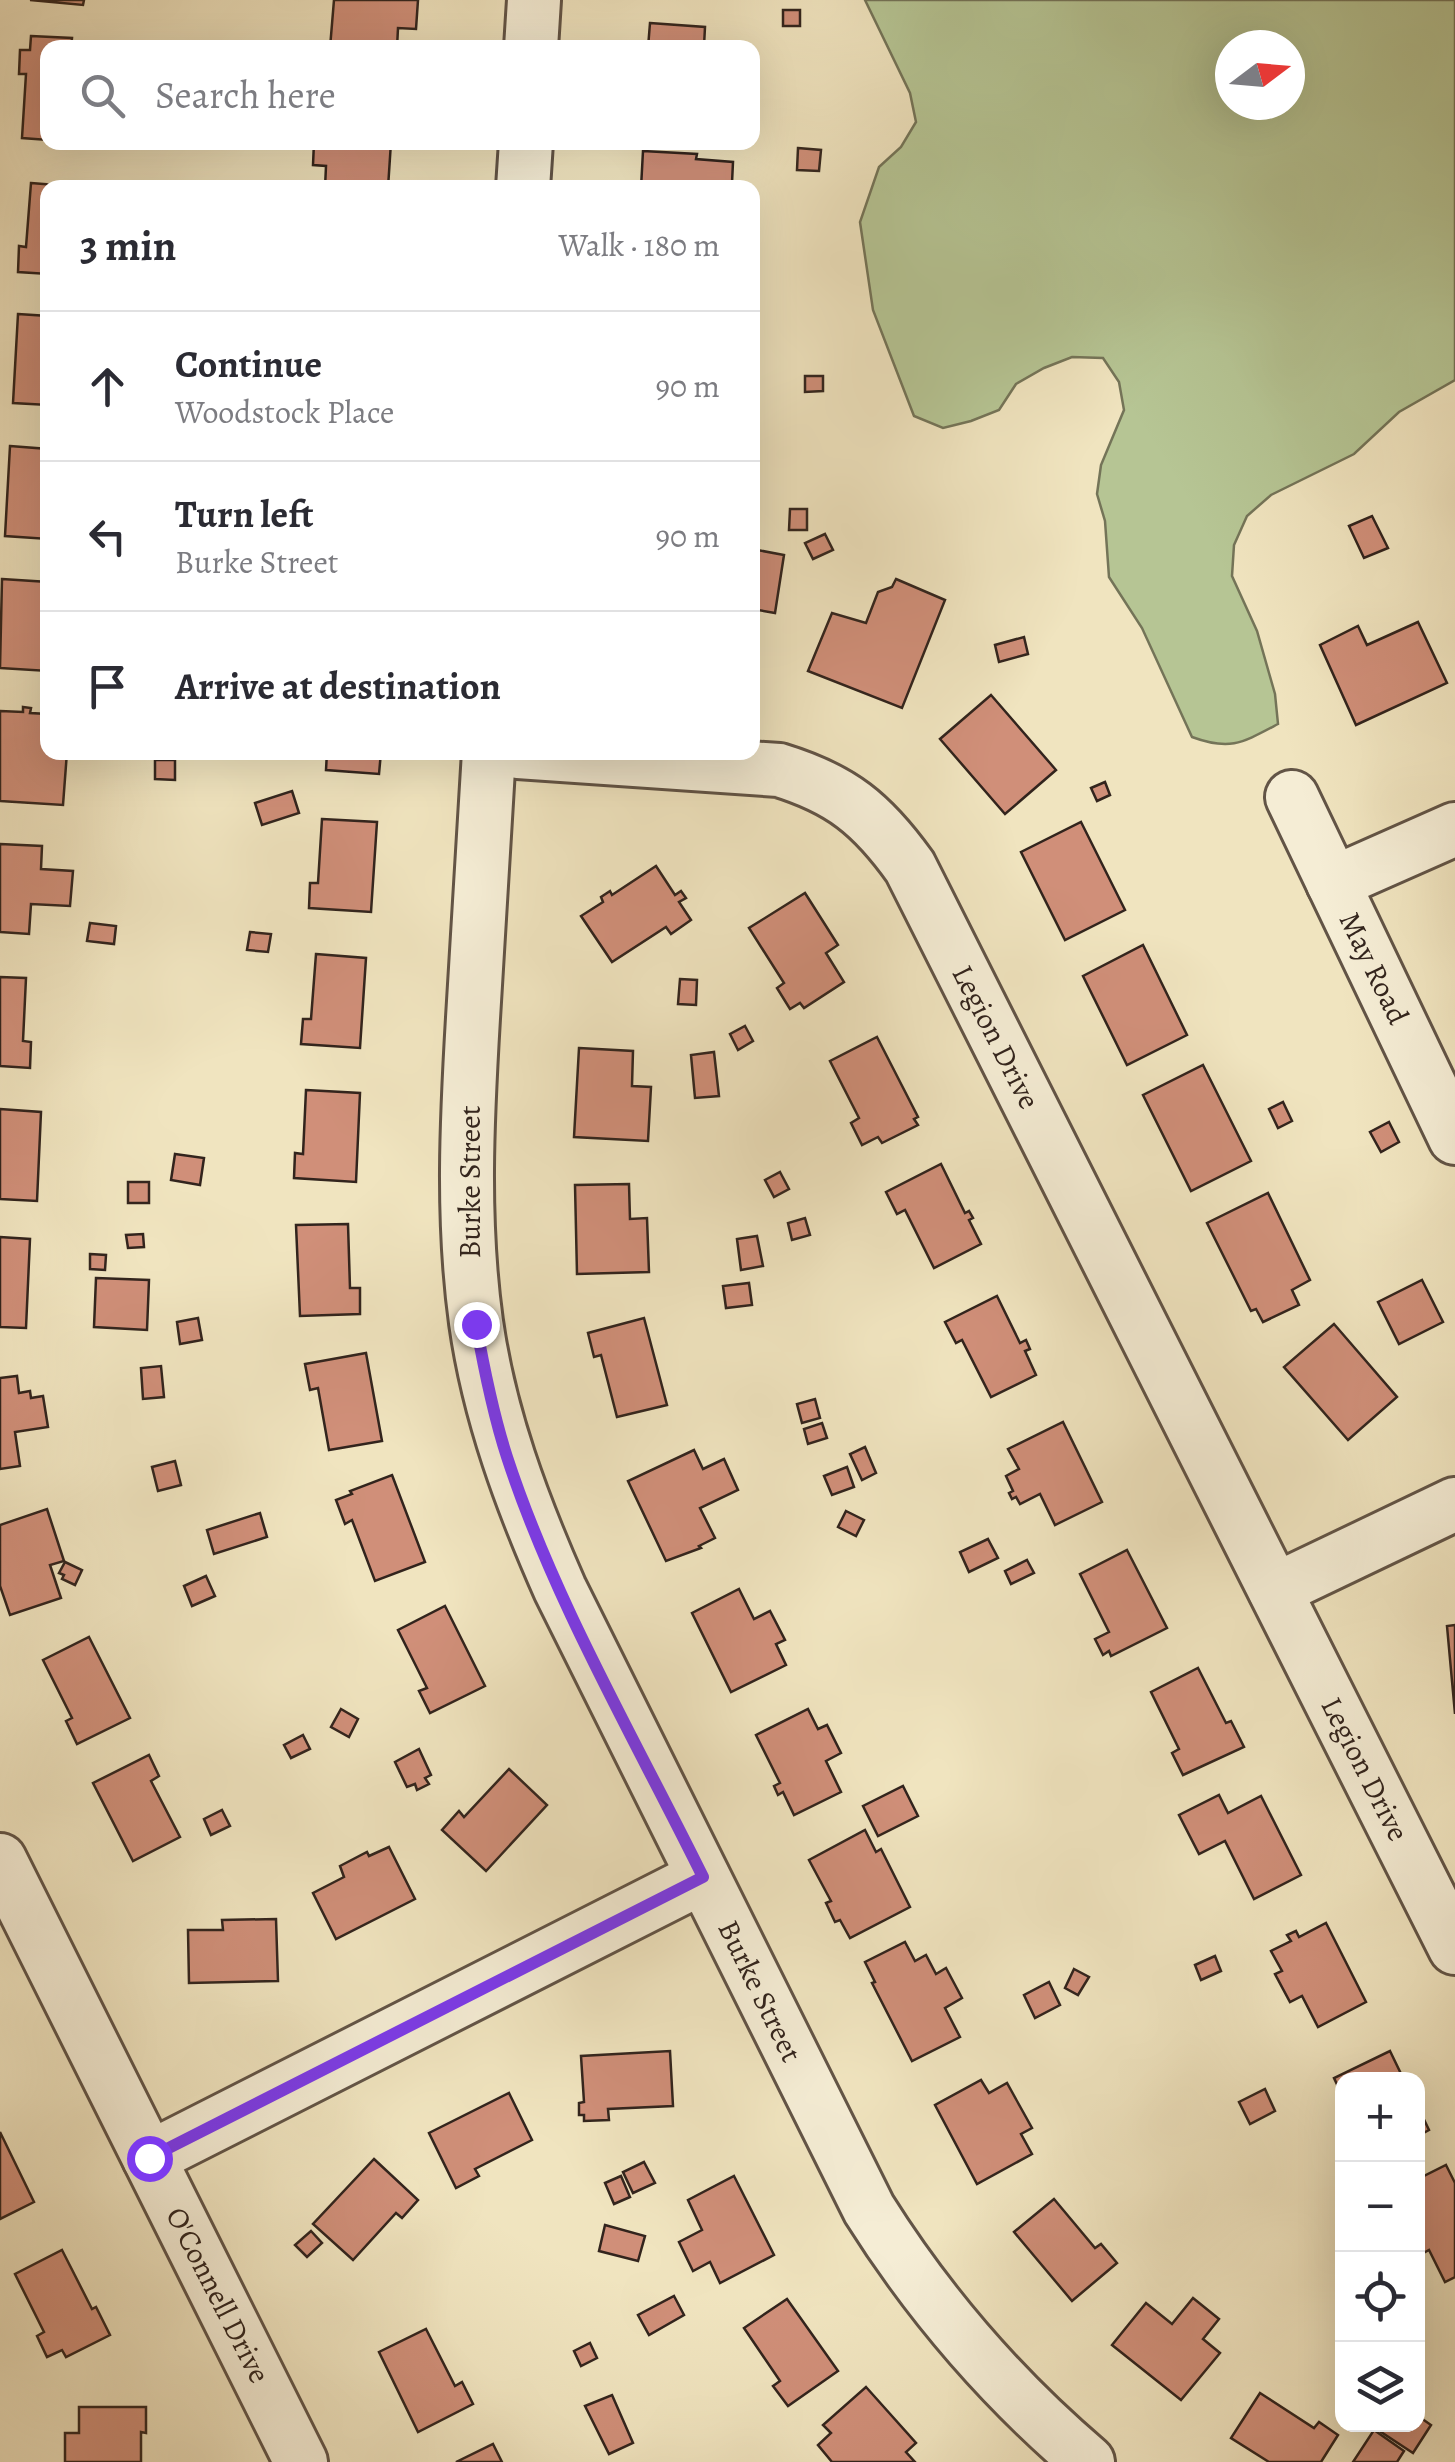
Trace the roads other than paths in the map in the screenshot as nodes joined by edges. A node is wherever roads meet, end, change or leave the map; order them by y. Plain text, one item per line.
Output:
1 (534, 0) edge
2 (532, 40) edge
3 (525, 150) edge
4 (524, 180) edge
5 (489, 760) edge
6 (634, 760) edge
7 (1292, 798) dead end
8 (1455, 829) edge
9 (1333, 884) junction
10 (1455, 1138) edge
11 (1455, 1504) edge
12 (1275, 1590) junction
13 (0, 1860) edge
14 (703, 1877) junction
15 (1455, 1948) edge
16 (149, 2158) junction
17 (301, 2462) edge
18 (1088, 2462) edge

1 - 2 street
3 - 4 street
5 - 14 street, Burke Street
6 - 12 street, Legion Drive
7 - 9 street, May Road
8 - 9 street
9 - 10 street, May Road
11 - 12 street
12 - 15 street, Legion Drive
13 - 16 street, O'Connell Drive
14 - 16 street
14 - 18 street, Burke Street
16 - 17 street, O'Connell Drive

